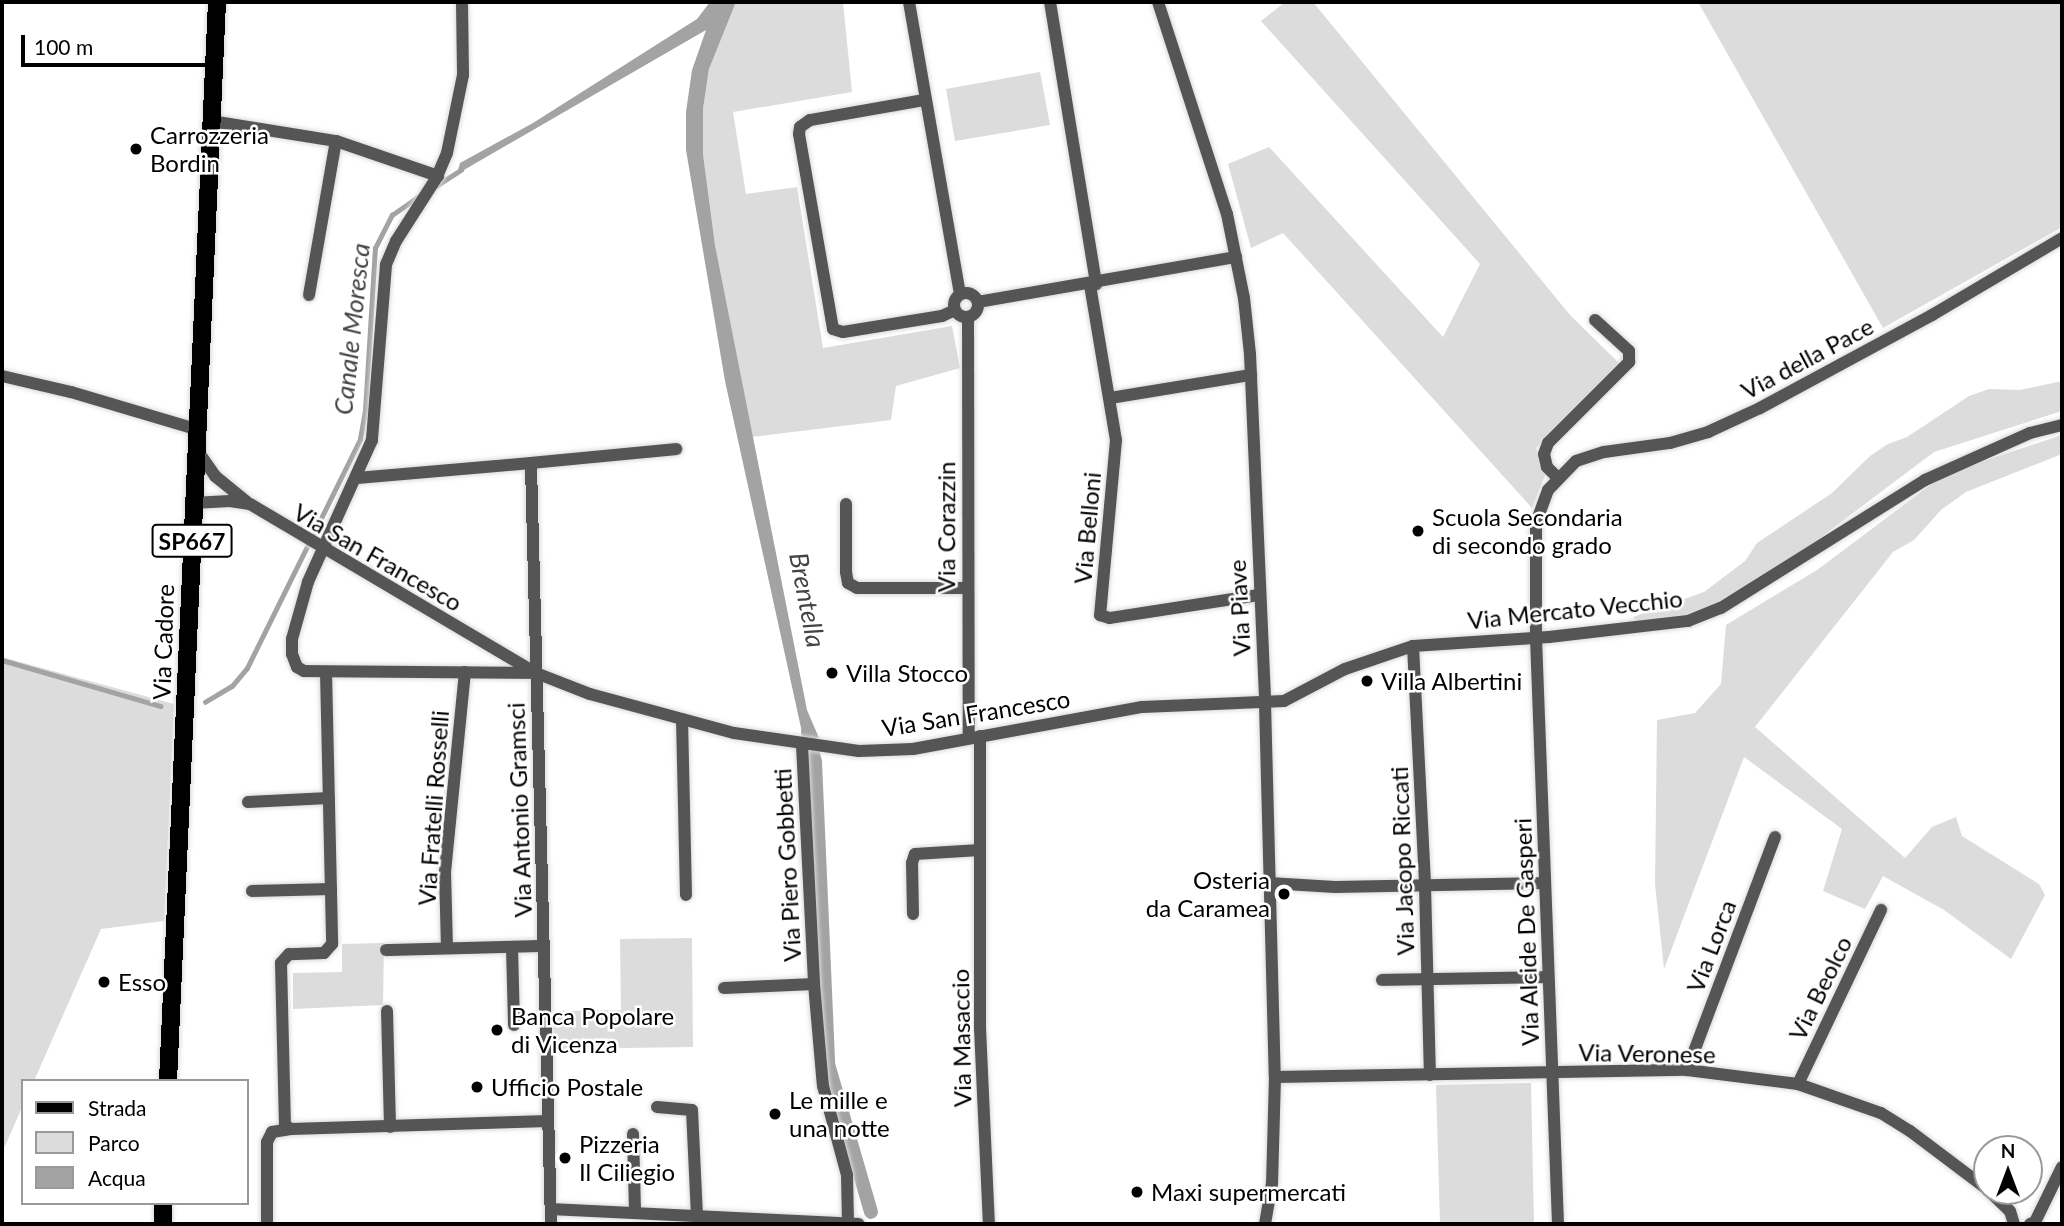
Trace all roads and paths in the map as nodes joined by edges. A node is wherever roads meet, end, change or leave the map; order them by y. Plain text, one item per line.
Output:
1 (217, 2) edge
2 (462, 2) edge
3 (909, 2) edge
4 (1050, 2) edge
5 (1158, 2) edge
6 (924, 100) junction
7 (211, 121) junction
8 (336, 141) junction
9 (437, 176) junction
10 (2062, 238) edge
11 (1237, 257) junction
12 (1093, 284) junction
13 (960, 293) junction
14 (309, 295) dead end
15 (978, 302) junction
16 (955, 310) junction
17 (968, 317) junction
18 (1595, 320) dead end
19 (1251, 375) junction
20 (2, 376) edge
21 (1110, 398) junction
22 (2062, 425) edge
23 (196, 429) junction
24 (196, 448) junction
25 (676, 449) dead end
26 (531, 463) junction
27 (357, 478) junction
28 (1558, 478) junction
29 (222, 482) junction
30 (194, 496) junction
31 (250, 504) junction
32 (846, 504) dead end
33 (320, 547) junction
34 (966, 588) junction
35 (1259, 595) junction
36 (1536, 638) junction
37 (1413, 646) junction
38 (326, 672) junction
39 (465, 672) junction
40 (536, 673) junction
41 (1265, 703) junction
42 (682, 719) junction
43 (974, 736) junction
44 (802, 745) junction
45 (329, 798) junction
46 (248, 802) dead end
47 (1775, 837) dead end
48 (980, 850) junction
49 (1269, 883) junction
50 (1545, 883) junction
51 (1425, 886) junction
52 (331, 889) junction
53 (252, 891) dead end
54 (686, 895) dead end
55 (1881, 911) dead end
56 (913, 914) dead end
57 (544, 946) junction
58 (512, 947) junction
59 (446, 948) junction
60 (386, 950) dead end
61 (1547, 977) junction
62 (1428, 979) junction
63 (1382, 980) dead end
64 (814, 984) junction
65 (724, 988) dead end
66 (387, 1011) dead end
67 (514, 1025) dead end
68 (1687, 1070) junction
69 (1551, 1072) junction
70 (1430, 1075) junction
71 (1275, 1077) junction
72 (168, 1079) edge
73 (1798, 1084) junction
74 (657, 1107) dead end
75 (548, 1121) junction
76 (390, 1127) junction
77 (291, 1129) junction
78 (633, 1134) dead end
79 (2062, 1167) edge
80 (1973, 1179) edge
81 (2004, 1205) edge
82 (551, 1209) junction
83 (635, 1212) junction
84 (697, 1216) junction
85 (769, 1222) edge
86 (267, 1224) edge
87 (551, 1224) edge
88 (848, 1224) edge
89 (859, 1224) edge
90 (989, 1224) edge
91 (1265, 1224) edge
92 (1558, 1224) edge
93 (2014, 1224) edge
94 (2029, 1224) edge

1 - 7 main road, Via Cadore / SP667
2 - 9 street
3 - 6 street
4 - 12 street, Via Belloni
5 - 11 street, Via Piave
6 - 13 street
6 - 16 street
7 - 8 street
7 - 23 main road, Via Cadore / SP667
8 - 9 street
8 - 14 street
9 - 27 street
10 - 28 street, Via della Pace
11 - 12 street
11 - 19 street, Via Piave
12 - 15 street
12 - 21 street, Via Belloni
13 - 15 street
13 - 16 street
15 - 17 street
16 - 17 street
17 - 34 street, Via Corazzin
18 - 28 street
19 - 21 street
19 - 35 street, Via Piave
20 - 23 street
21 - 35 street, Via Belloni
22 - 36 street, Via Mercato Vecchio
23 - 24 main road, Via Cadore / SP667
24 - 29 street
24 - 30 main road, Via Cadore / SP667
25 - 26 street
26 - 27 street
26 - 40 street
27 - 33 street
28 - 36 street, Via della Pace
29 - 30 street
29 - 31 street
30 - 31 street, Via San Francesco
30 - 72 main road, Via Cadore / SP667
31 - 33 street, Via San Francesco
32 - 34 street
33 - 38 street
33 - 40 street, Via San Francesco
34 - 43 street, Via Corazzin
35 - 41 street, Via Piave
36 - 37 street, Via Mercato Vecchio
36 - 50 street, Via Alcide De Gasperi
37 - 41 street, Via Mercato Vecchio
37 - 51 street, Via Jacopo Riccati
38 - 39 street
38 - 45 street
39 - 40 street
39 - 59 street, Via Fratelli Rosselli
40 - 42 street, Via San Francesco
40 - 57 street, Via Antonio Gramsci
41 - 43 street, Via San Francesco
41 - 49 street, Via Piave
42 - 44 street, Via San Francesco
42 - 54 street
43 - 44 street, Via San Francesco
43 - 48 street, Via Masaccio
44 - 64 street, Via Piero Gobbetti
45 - 46 street
45 - 52 street
47 - 68 street, Via Lorca
48 - 56 street
48 - 90 street, Via Masaccio
49 - 51 street
49 - 71 street, Via Piave
50 - 51 street
50 - 61 street, Via Alcide De Gasperi
51 - 62 street, Via Jacopo Riccati
52 - 53 street
52 - 77 street
55 - 73 street, Via Beolco
57 - 58 street, Via Antonio Gramsci
57 - 75 street, Via Antonio Gramsci
58 - 59 street, Via Antonio Gramsci
58 - 67 street, Via Antonio Gramsci
59 - 60 street, Via Antonio Gramsci
61 - 62 street
61 - 69 street, Via Alcide De Gasperi
62 - 63 street
62 - 70 street, Via Jacopo Riccati
64 - 65 street, Via Piero Gobbetti
64 - 88 street, Via Piero Gobbetti
66 - 76 street
68 - 69 street, Via Veronese
68 - 73 street, Via Veronese
69 - 70 street, Via Veronese
69 - 92 street, Via Alcide De Gasperi
70 - 71 street, Via Veronese
71 - 91 street, Via Piave
73 - 80 street, Via Veronese
74 - 84 street
75 - 76 street
75 - 82 street, Via Antonio Gramsci
76 - 77 street
77 - 86 street
78 - 83 street
79 - 94 street
81 - 93 street, Via Veronese
82 - 83 street
82 - 87 street, Via Antonio Gramsci
83 - 84 street
84 - 85 street
85 - 88 street
88 - 89 street

